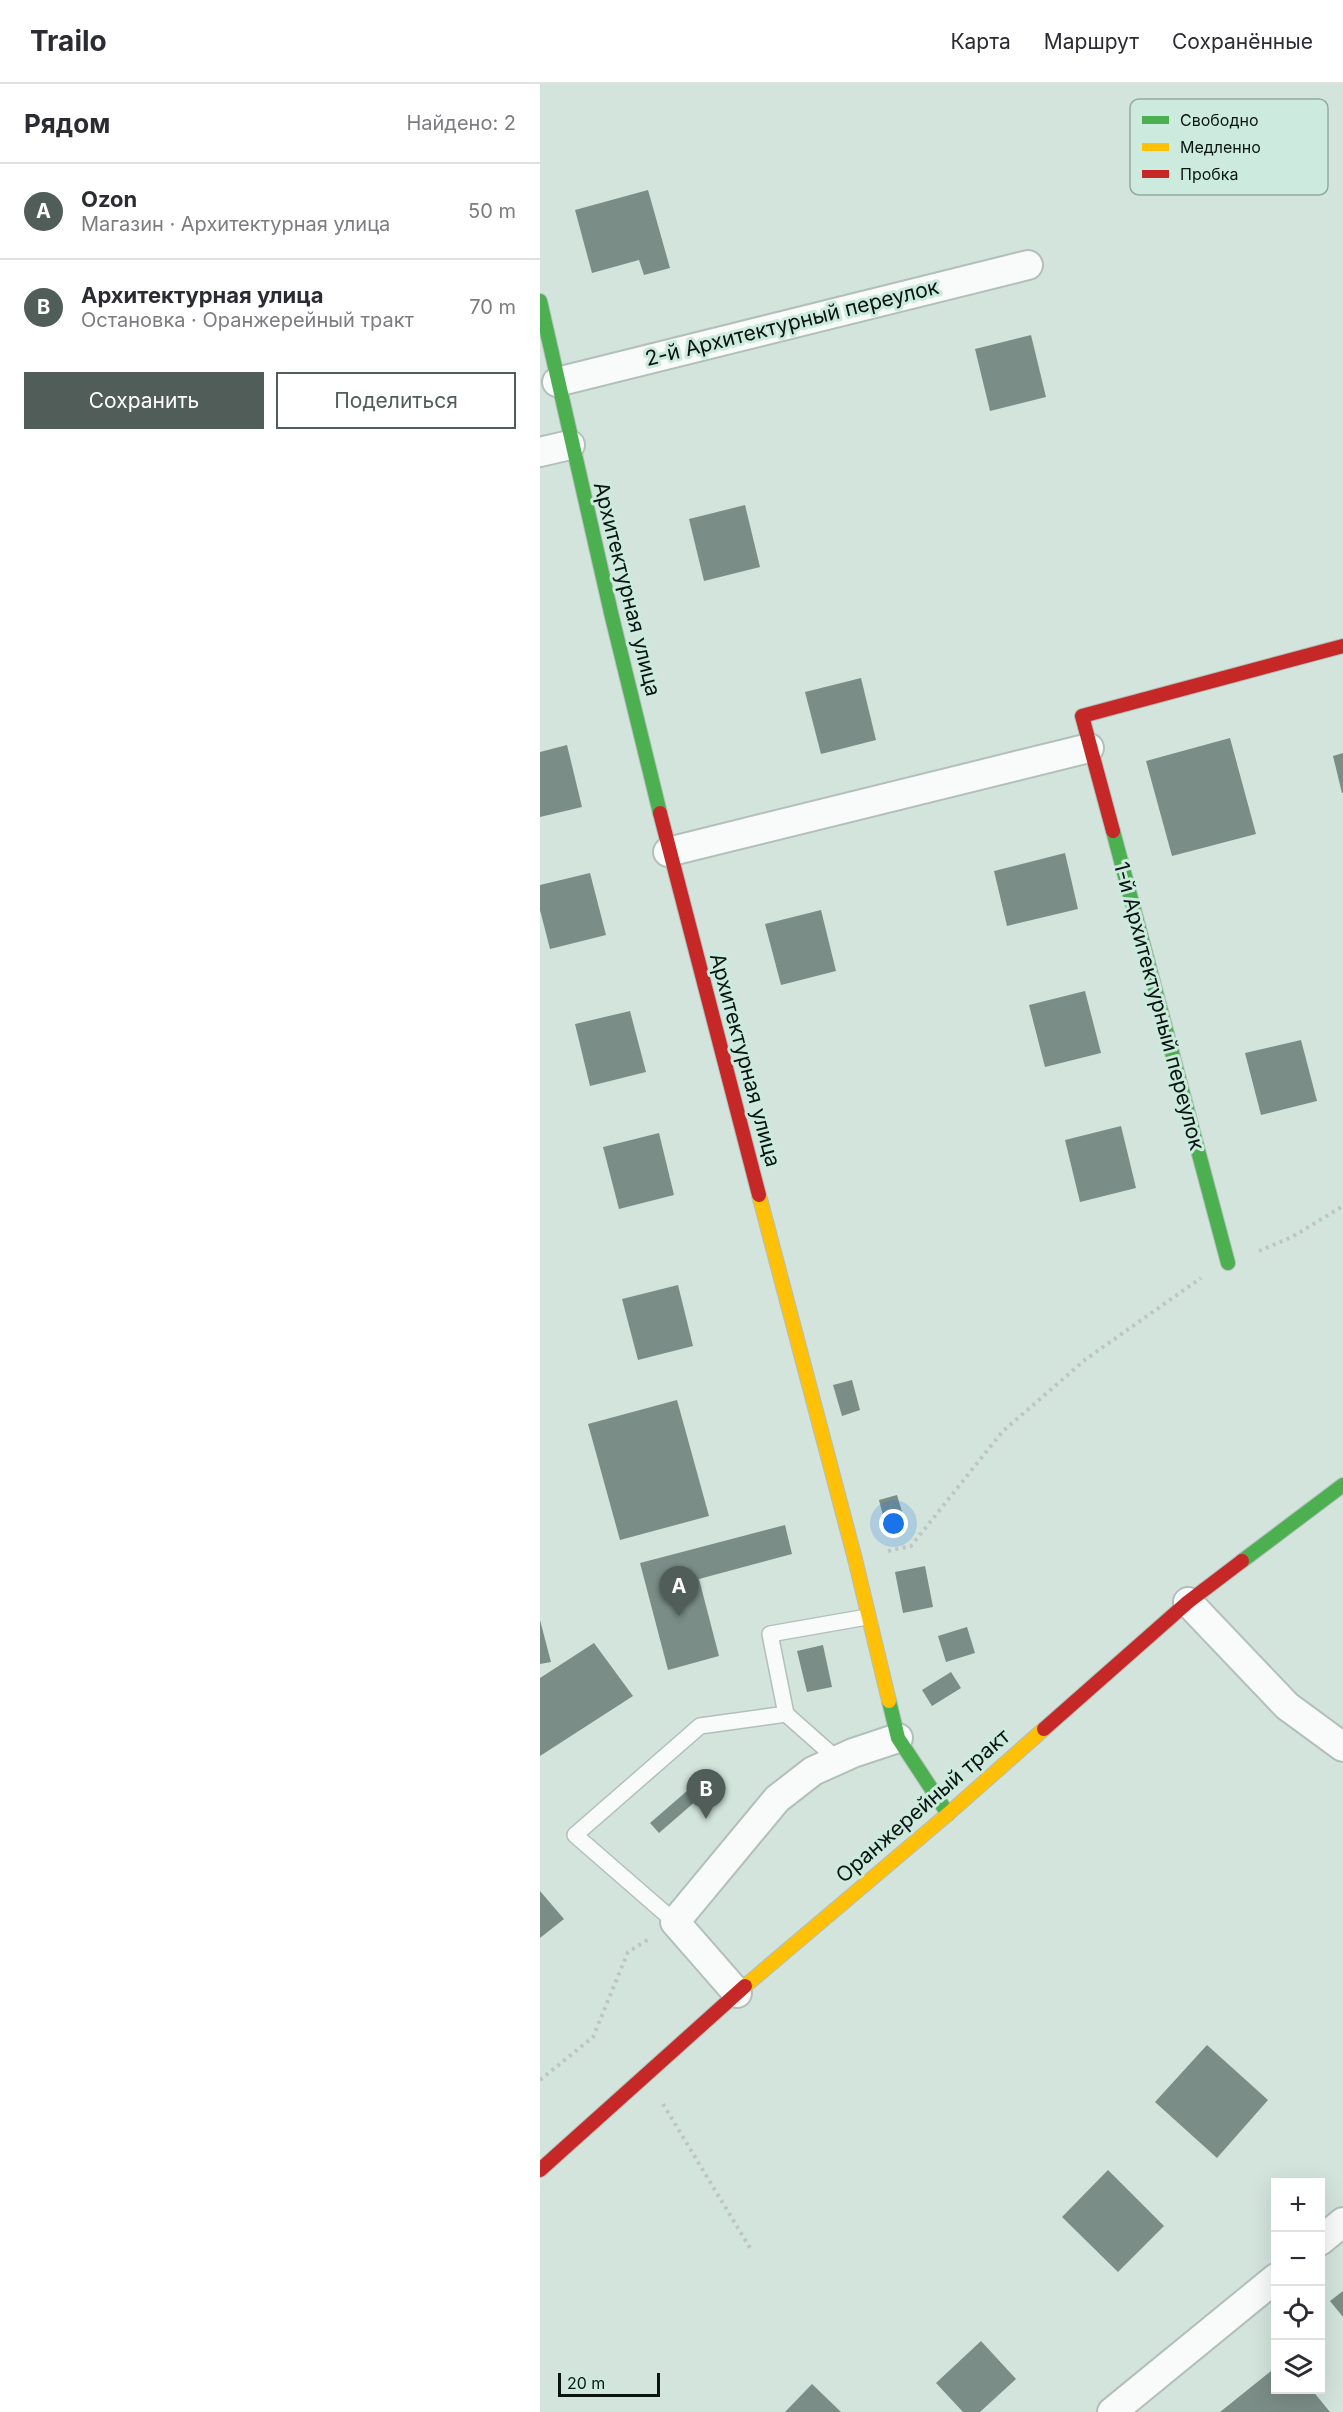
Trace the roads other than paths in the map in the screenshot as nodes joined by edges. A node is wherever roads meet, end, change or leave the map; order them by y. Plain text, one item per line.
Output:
1 (1028, 265) dead end
2 (540, 301) edge
3 (557, 382) junction
4 (570, 445) junction
5 (540, 452) edge
6 (1343, 646) edge
7 (1089, 748) junction
8 (668, 852) junction
9 (1228, 1263) road end
10 (1343, 1485) edge
11 (1188, 1602) junction
12 (867, 1617) junction
13 (786, 1713) junction
14 (898, 1738) junction
15 (1343, 1747) edge
16 (838, 1760) junction
17 (948, 1814) junction
18 (675, 1922) junction
19 (737, 1993) junction
20 (540, 2170) edge
21 (1343, 2222) edge
22 (1325, 2237) edge
23 (1271, 2281) edge
24 (1112, 2412) edge

1 - 3 street, 2-й Архитектурный переулок
2 - 3 street, Архитектурная улица
3 - 4 street, Архитектурная улица
4 - 5 street
4 - 8 street, Архитектурная улица
6 - 7 street, 1-й Архитектурный переулок
7 - 8 street
7 - 9 street, 1-й Архитектурный переулок
8 - 12 street, Архитектурная улица
10 - 11 street, Оранжерейный тракт
11 - 15 street
11 - 17 street, Оранжерейный тракт
12 - 13 lane
12 - 14 street, Архитектурная улица
13 - 16 lane
13 - 18 lane
14 - 16 street
14 - 17 street, Архитектурная улица
16 - 18 street
17 - 19 street, Оранжерейный тракт
18 - 19 street
19 - 20 street, Оранжерейный тракт
21 - 22 street
23 - 24 street

